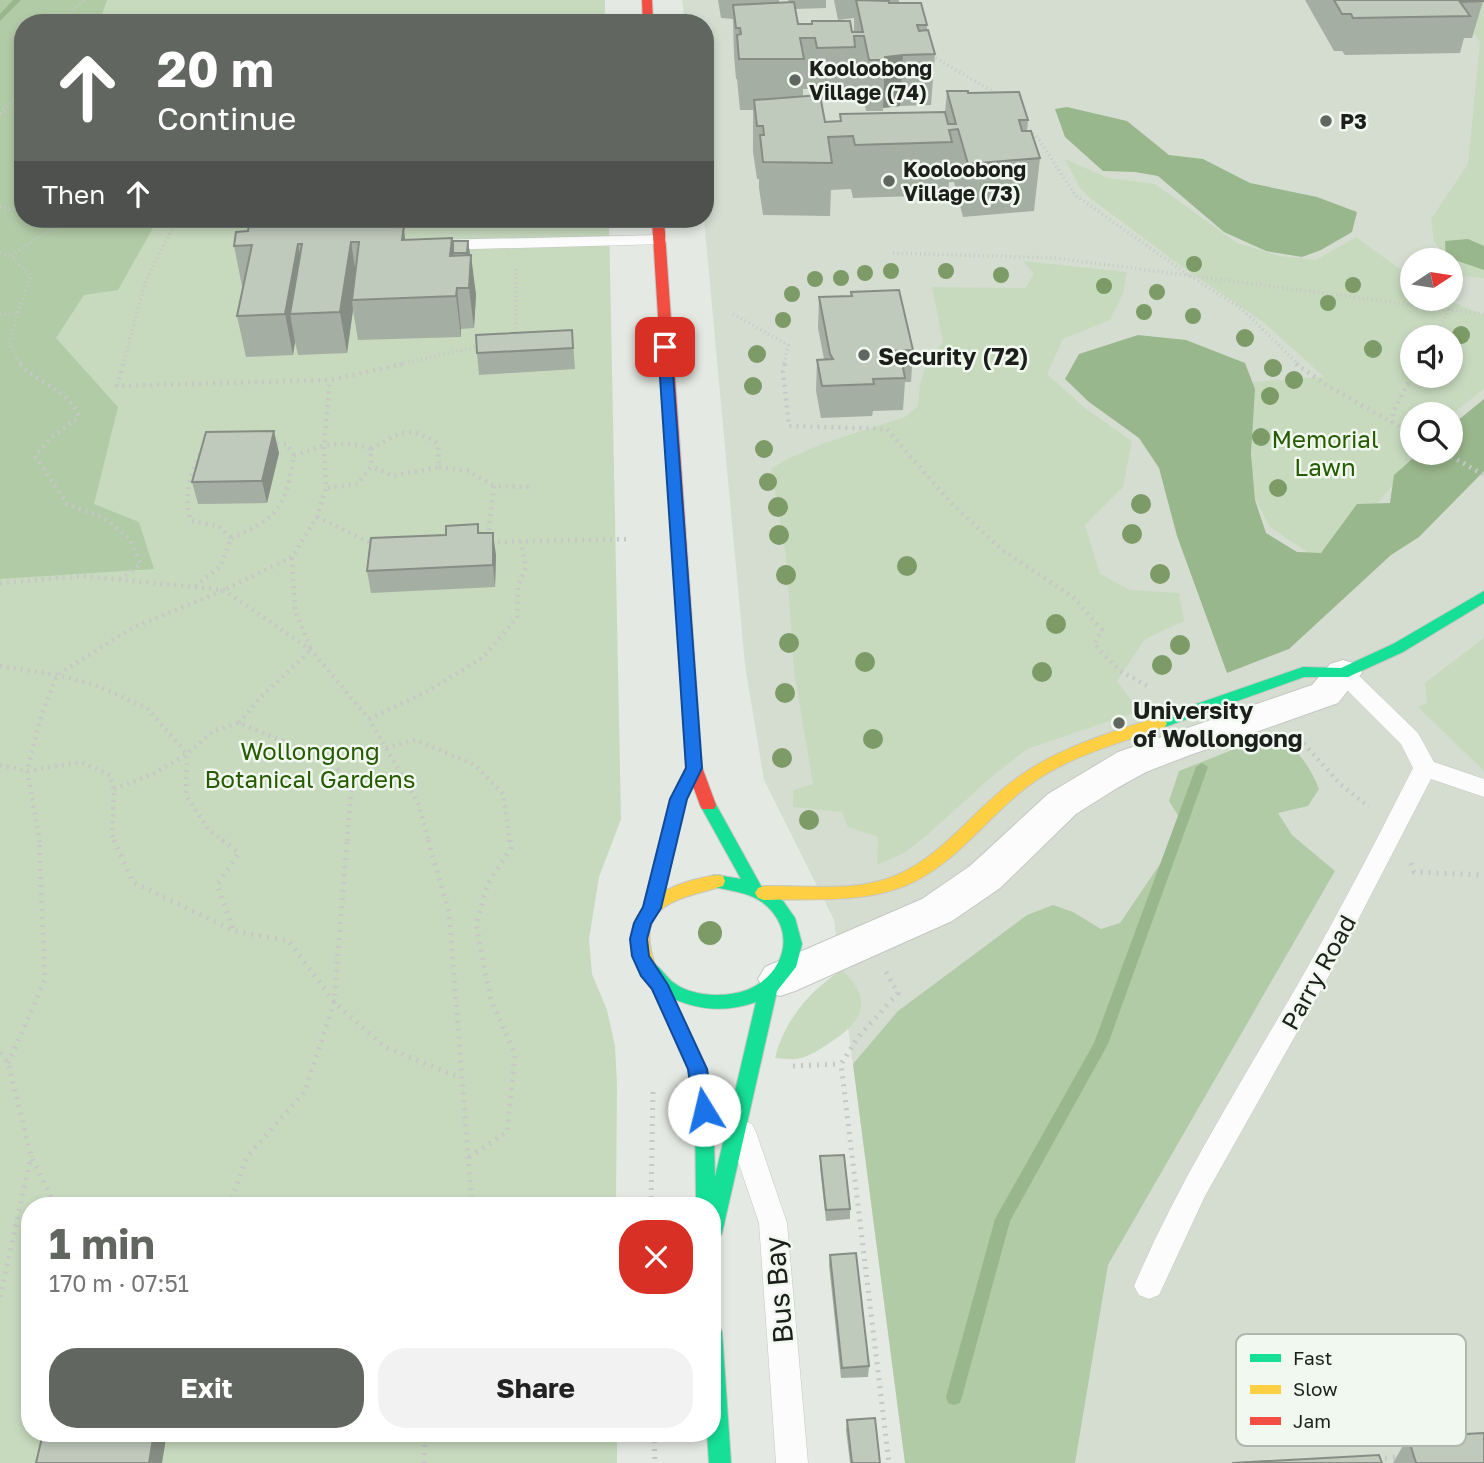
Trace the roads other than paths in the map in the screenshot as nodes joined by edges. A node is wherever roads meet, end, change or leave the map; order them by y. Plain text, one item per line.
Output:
1 (658, 228) edge
2 (659, 240) junction
3 (420, 245) edge
4 (1484, 596) edge
5 (1343, 673) junction
6 (694, 768) junction
7 (1425, 768) junction
8 (1484, 788) edge
9 (759, 890) junction
10 (652, 908) junction
11 (774, 984) junction
12 (659, 985) junction
13 (738, 1122) junction
14 (706, 1197) edge
15 (720, 1197) edge
16 (1149, 1286) dead end
17 (719, 1442) edge
18 (720, 1463) edge
19 (792, 1463) edge

1 - 2 main road
2 - 3 lane
2 - 6 main road
4 - 5 main road
5 - 7 lane
5 - 9 main road
5 - 11 street
6 - 9 main road
6 - 10 main road
7 - 8 lane
7 - 16 lane, Parry Road
9 - 10 main road
9 - 11 main road
10 - 12 main road
11 - 12 main road
11 - 13 main road
12 - 14 main road
13 - 15 main road
13 - 19 lane, Bus Bay
17 - 18 main road

